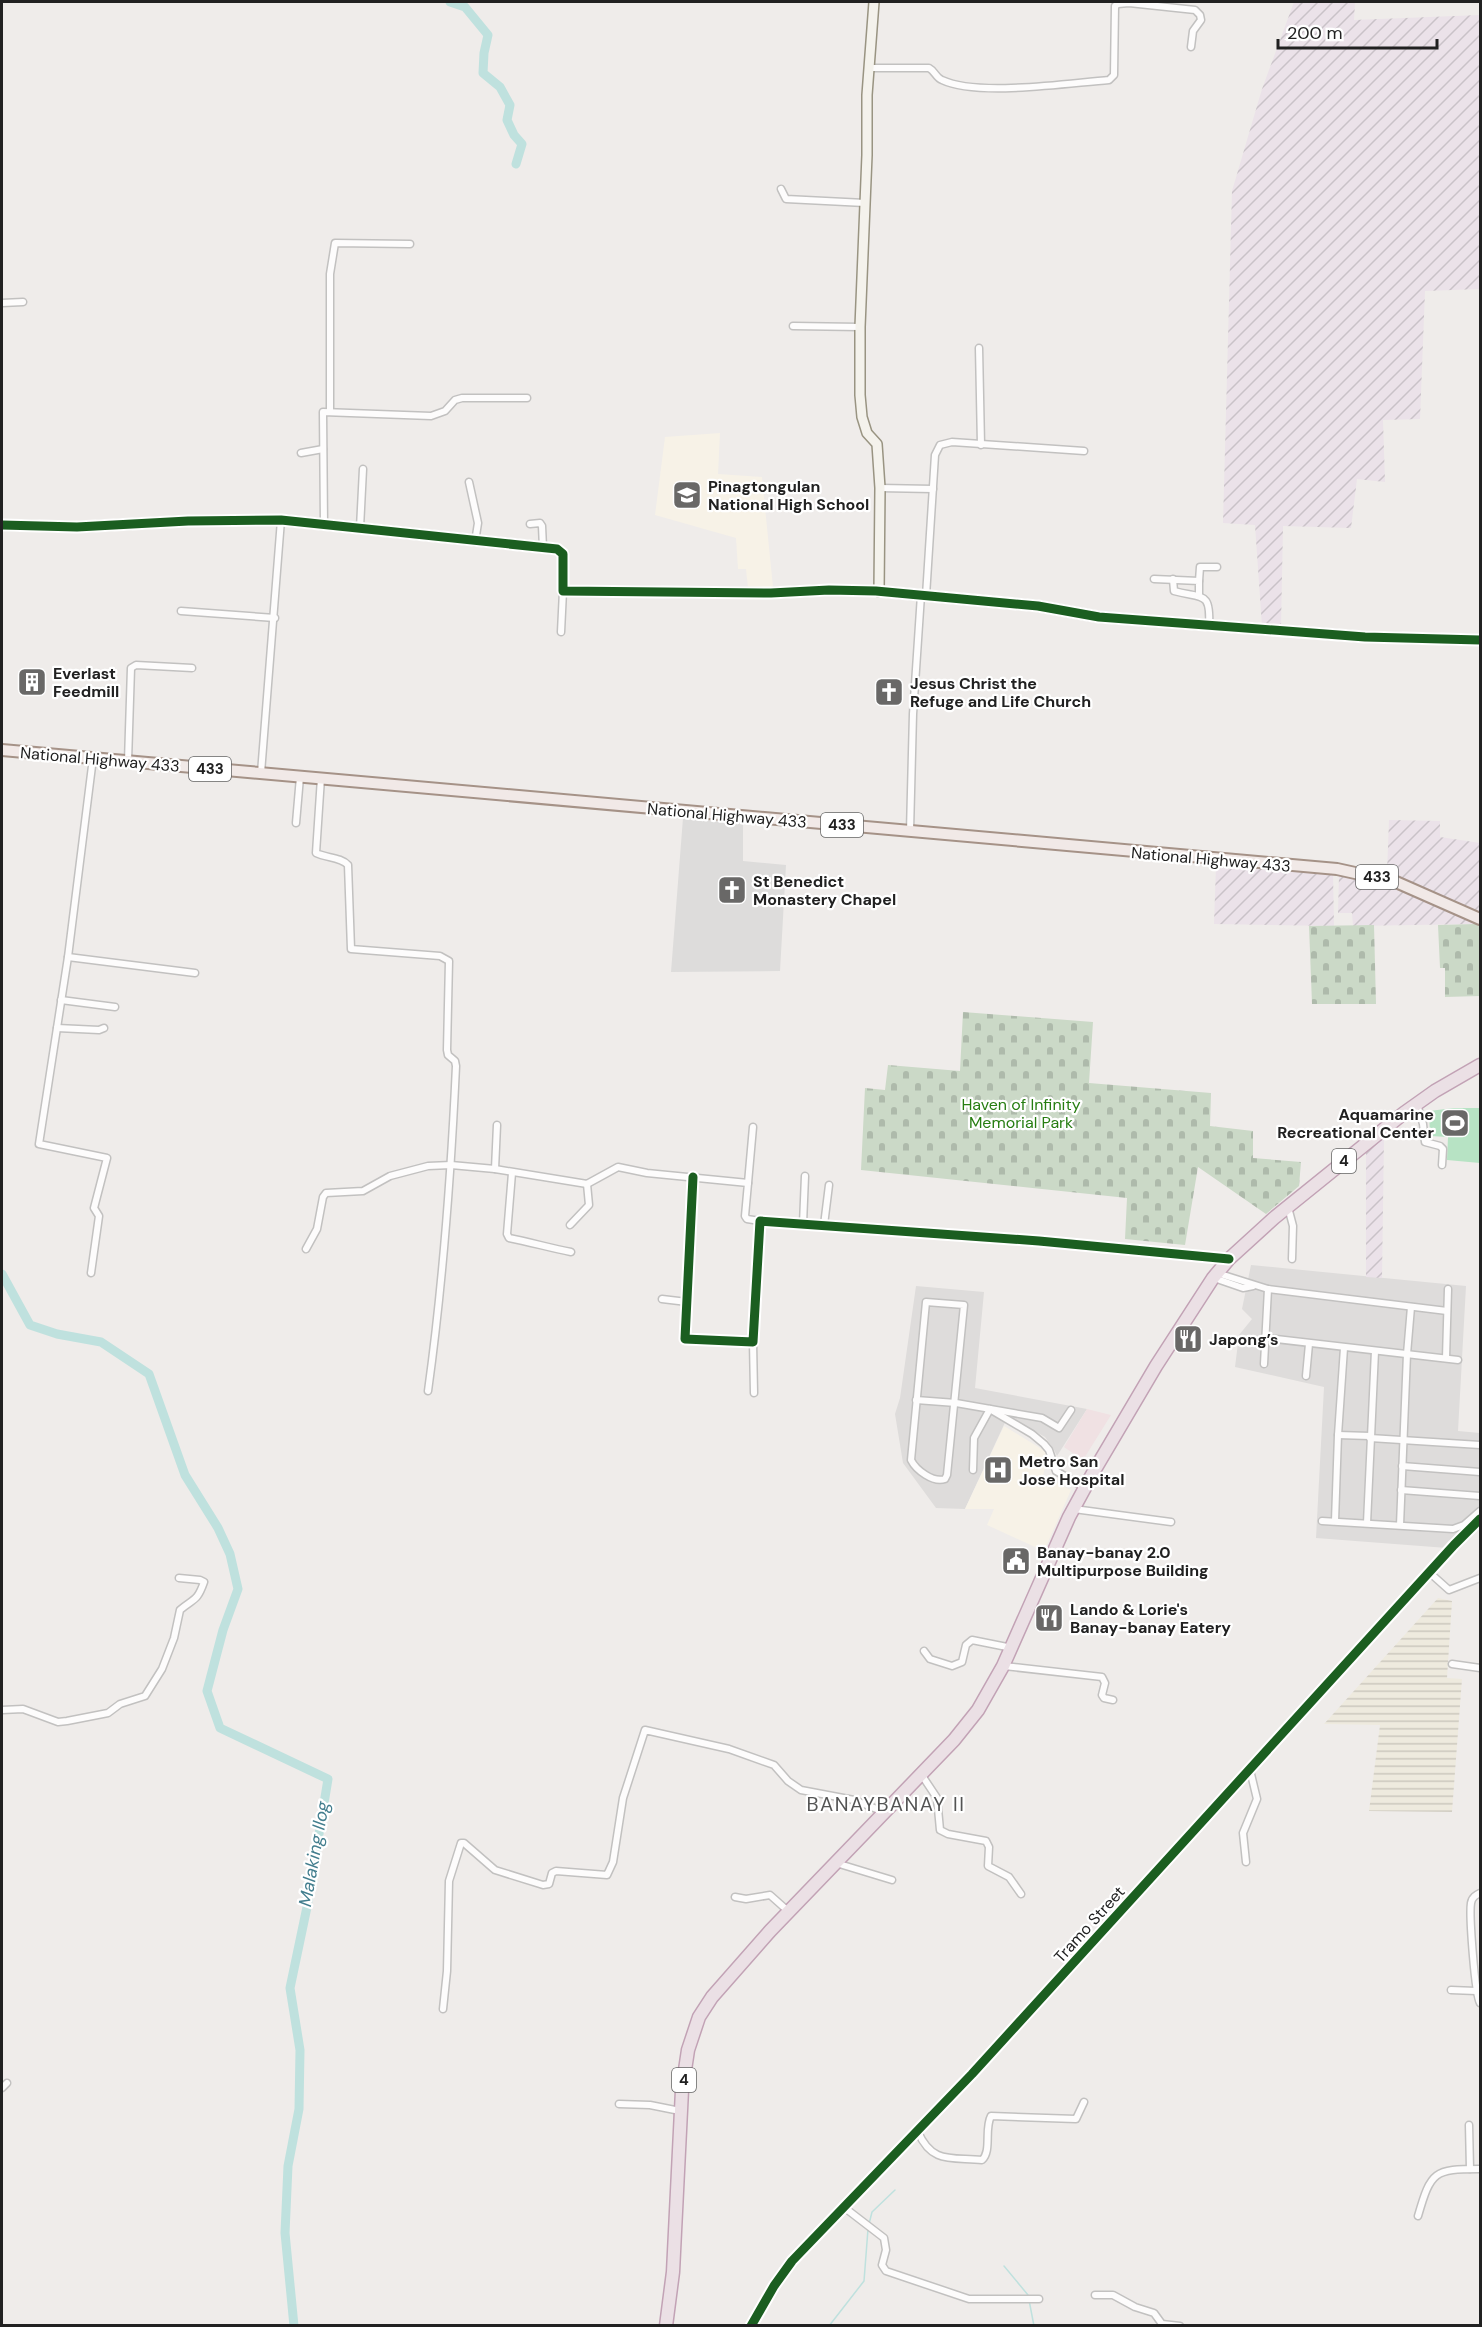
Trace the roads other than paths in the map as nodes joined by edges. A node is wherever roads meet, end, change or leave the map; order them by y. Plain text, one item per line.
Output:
1 (874, 2) edge
2 (1191, 47) dead end
3 (869, 68) junction
4 (781, 189) dead end
5 (865, 203) junction
6 (410, 244) dead end
7 (23, 302) dead end
8 (2, 303) edge
9 (793, 326) dead end
10 (860, 327) junction
11 (979, 348) dead end
12 (527, 398) dead end
13 (330, 411) junction
14 (981, 445) junction
15 (323, 449) junction
16 (1084, 451) dead end
17 (301, 453) dead end
18 (363, 469) dead end
19 (469, 482) dead end
20 (880, 488) junction
21 (933, 489) junction
22 (281, 520) junction
23 (530, 524) dead end
24 (2, 525) edge
25 (324, 525) junction
26 (360, 528) junction
27 (475, 542) junction
28 (543, 548) junction
29 (1217, 567) dead end
30 (1154, 579) dead end
31 (1173, 579) junction
32 (1199, 581) junction
33 (563, 591) junction
34 (879, 592) junction
35 (924, 596) junction
36 (1199, 596) junction
37 (181, 611) dead end
38 (274, 618) junction
39 (1209, 626) junction
40 (561, 632) dead end
41 (1480, 640) edge
42 (192, 668) dead end
43 (2, 750) edge
44 (93, 758) junction
45 (128, 761) junction
46 (261, 773) junction
47 (300, 777) junction
48 (321, 778) junction
49 (296, 823) dead end
50 (910, 831) junction
51 (1480, 919) edge
52 (68, 957) junction
53 (195, 973) dead end
54 (61, 1000) junction
55 (115, 1007) dead end
56 (57, 1028) junction
57 (104, 1028) dead end
58 (1480, 1065) edge
59 (1416, 1103) junction
60 (498, 1125) dead end
61 (753, 1127) dead end
62 (451, 1165) junction
63 (1442, 1165) dead end
64 (495, 1169) junction
65 (512, 1173) junction
66 (805, 1176) dead end
67 (693, 1177) junction
68 (747, 1183) junction
69 (587, 1184) junction
70 (829, 1185) dead end
71 (1287, 1207) junction
72 (760, 1221) junction
73 (802, 1224) junction
74 (570, 1225) dead end
75 (824, 1226) junction
76 (306, 1249) dead end
77 (571, 1252) dead end
78 (1229, 1258) junction
79 (1292, 1259) dead end
80 (91, 1273) dead end
81 (1215, 1275) junction
82 (1268, 1289) junction
83 (1448, 1289) dead end
84 (662, 1299) dead end
85 (687, 1302) junction
86 (1411, 1307) junction
87 (1448, 1311) junction
88 (1267, 1338) junction
89 (753, 1342) junction
90 (1310, 1344) junction
91 (1344, 1348) junction
92 (1375, 1351) junction
93 (1407, 1354) junction
94 (1446, 1358) junction
95 (1458, 1360) dead end
96 (1264, 1364) dead end
97 (1306, 1376) dead end
98 (428, 1391) dead end
99 (754, 1393) dead end
100 (916, 1400) junction
101 (956, 1403) junction
102 (990, 1409) junction
103 (1071, 1410) dead end
104 (1338, 1435) junction
105 (1370, 1437) junction
106 (1403, 1439) junction
107 (1480, 1445) edge
108 (1402, 1466) junction
109 (973, 1470) dead end
110 (1480, 1472) edge
111 (1085, 1488) junction
112 (1401, 1490) junction
113 (1480, 1496) edge
114 (1073, 1509) junction
115 (1480, 1511) edge
116 (1480, 1519) edge
117 (1322, 1521) dead end
118 (1335, 1521) junction
119 (1171, 1522) dead end
120 (1367, 1523) junction
121 (1400, 1525) junction
122 (1430, 1573) junction
123 (179, 1578) dead end
124 (1480, 1578) edge
125 (1012, 1648) junction
126 (924, 1651) dead end
127 (1452, 1664) dead end
128 (1003, 1666) junction
129 (1480, 1668) edge
130 (1113, 1700) dead end
131 (2, 1710) edge
132 (1250, 1770) junction
133 (921, 1774) junction
134 (884, 1812) junction
135 (1246, 1862) dead end
136 (835, 1863) junction
137 (892, 1880) dead end
138 (1480, 1893) edge
139 (1021, 1894) dead end
140 (735, 1897) dead end
141 (788, 1911) junction
142 (1451, 1990) dead end
143 (1476, 1991) junction
144 (1480, 2003) edge
145 (442, 2009) dead end
146 (1084, 2102) dead end
147 (619, 2104) dead end
148 (680, 2111) junction
149 (1468, 2124) dead end
150 (918, 2132) junction
151 (1470, 2169) junction
152 (1480, 2169) edge
153 (845, 2208) junction
154 (1418, 2216) dead end
155 (1095, 2295) dead end
156 (1039, 2299) dead end
157 (666, 2325) edge
158 (751, 2325) edge
159 (1180, 2325) edge

1 - 3 street
2 - 3 street
3 - 5 street
4 - 5 street
5 - 10 street
6 - 13 street
7 - 8 street
9 - 10 street
10 - 20 street
11 - 14 street
12 - 13 street
13 - 15 street
14 - 16 street
14 - 21 street
15 - 17 street
15 - 25 street
18 - 26 street
19 - 27 street
20 - 21 street
20 - 34 street
21 - 35 street
22 - 24 street
22 - 25 street
22 - 38 street
23 - 28 street
25 - 26 street
26 - 27 street
27 - 28 street
28 - 33 street
29 - 32 street
30 - 31 street
31 - 32 street
31 - 36 street
32 - 36 street
33 - 34 street
33 - 40 street
34 - 35 street
35 - 39 street
35 - 50 street
36 - 39 street
37 - 38 street
38 - 46 street
39 - 41 street
42 - 45 street
43 - 44 main road, National Highway 433 / 433
44 - 45 main road, National Highway 433 / 433
44 - 52 street
45 - 46 main road, National Highway 433 / 433
46 - 47 main road, National Highway 433 / 433
47 - 48 main road, National Highway 433 / 433
47 - 49 street
48 - 50 main road, National Highway 433 / 433
48 - 62 street
50 - 51 main road, National Highway 433 / 433
52 - 53 street
52 - 54 street
54 - 55 street
54 - 56 street
56 - 57 street
56 - 80 street
58 - 59 highway, 4
59 - 63 street
59 - 71 highway, 4
60 - 64 street
61 - 68 street
62 - 64 street
62 - 76 street
62 - 98 street
64 - 65 street
65 - 69 street
65 - 77 street
66 - 73 street
67 - 68 street
67 - 69 street
67 - 85 street
68 - 72 street
69 - 74 street
70 - 75 street
71 - 78 highway, 4
71 - 79 street
72 - 73 street
72 - 89 street
73 - 75 street
75 - 78 street
78 - 81 highway, 4
81 - 82 street
81 - 111 highway, 4
82 - 86 street
82 - 88 street
83 - 87 street
84 - 85 street
85 - 89 street
86 - 87 street
86 - 93 street
87 - 94 street
88 - 90 street
88 - 96 street
89 - 99 street
90 - 91 street
90 - 97 street
91 - 92 street
91 - 104 street
92 - 93 street
92 - 105 street
93 - 94 street
93 - 106 street
94 - 95 street
100 - 101 street
100 - 101 street
100 - 101 street
101 - 102 street
102 - 103 street
102 - 109 street
102 - 111 street
104 - 105 street
104 - 118 street
105 - 106 street
105 - 120 street
106 - 107 street
106 - 108 street
108 - 110 street
108 - 112 street
111 - 114 highway, 4
112 - 113 street
112 - 121 street
114 - 119 street
114 - 125 highway, 4
115 - 121 street
116 - 122 street, Tramo Street
117 - 118 street
118 - 120 street
120 - 121 street
122 - 124 street
122 - 132 street, Tramo Street
123 - 131 street
125 - 126 street
125 - 128 highway, 4
127 - 129 street
128 - 130 street
128 - 133 highway, 4
132 - 135 street
132 - 150 street, Tramo Street
133 - 134 highway, 4
133 - 139 street
134 - 136 highway, 4
134 - 145 street
136 - 137 street
136 - 141 highway, 4
138 - 143 street
140 - 141 street
141 - 148 highway, 4
142 - 143 street
143 - 144 street
146 - 150 street
147 - 148 street
148 - 157 highway, 4
149 - 151 street
150 - 153 street, Tramo Street
151 - 152 street
151 - 154 street
153 - 156 street
153 - 158 street, Tramo Street
155 - 159 street

